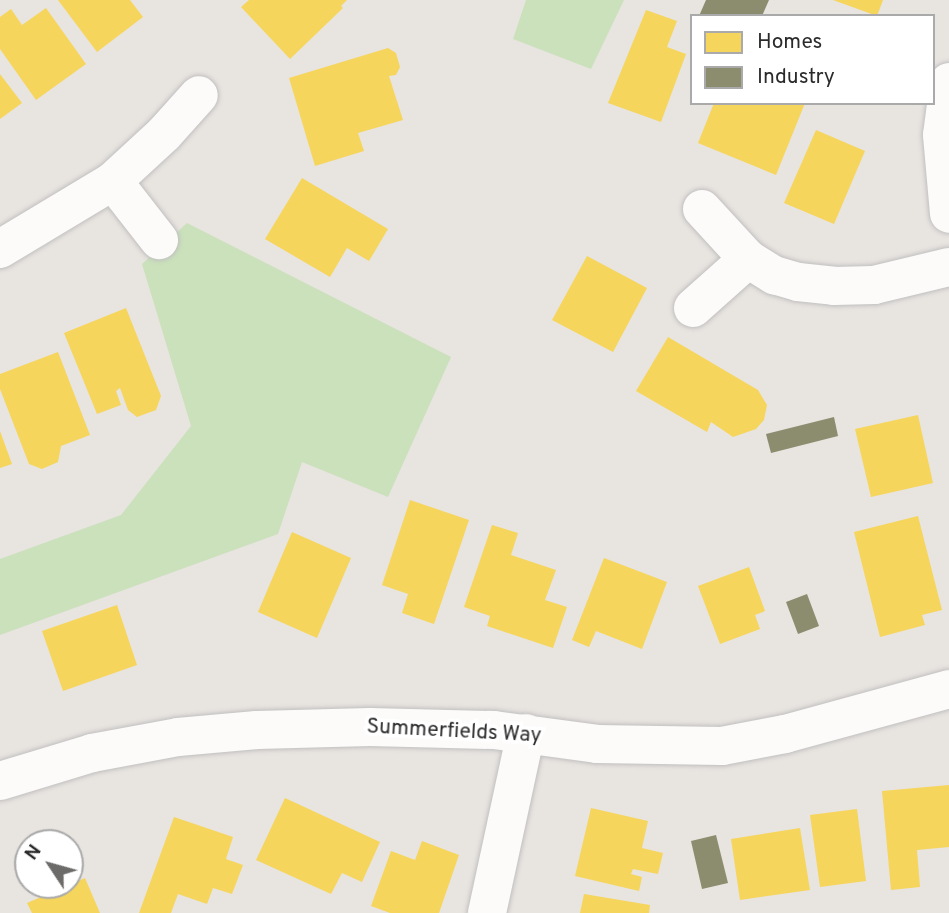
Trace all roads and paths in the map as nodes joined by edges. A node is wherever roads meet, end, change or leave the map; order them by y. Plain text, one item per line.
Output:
1 (949, 82) edge
2 (199, 95) dead end
3 (113, 181) junction
4 (702, 209) dead end
5 (949, 214) edge
6 (159, 240) dead end
7 (0, 249) edge
8 (748, 259) junction
9 (949, 267) edge
10 (693, 307) dead end
11 (949, 689) edge
12 (526, 733) junction
13 (0, 782) edge
14 (487, 913) edge

1 - 5 street
2 - 3 street
3 - 6 street
3 - 7 street
4 - 8 street
8 - 9 street
8 - 10 street
11 - 12 street, Summerfields Way
12 - 13 street, Summerfields Way
12 - 14 street

